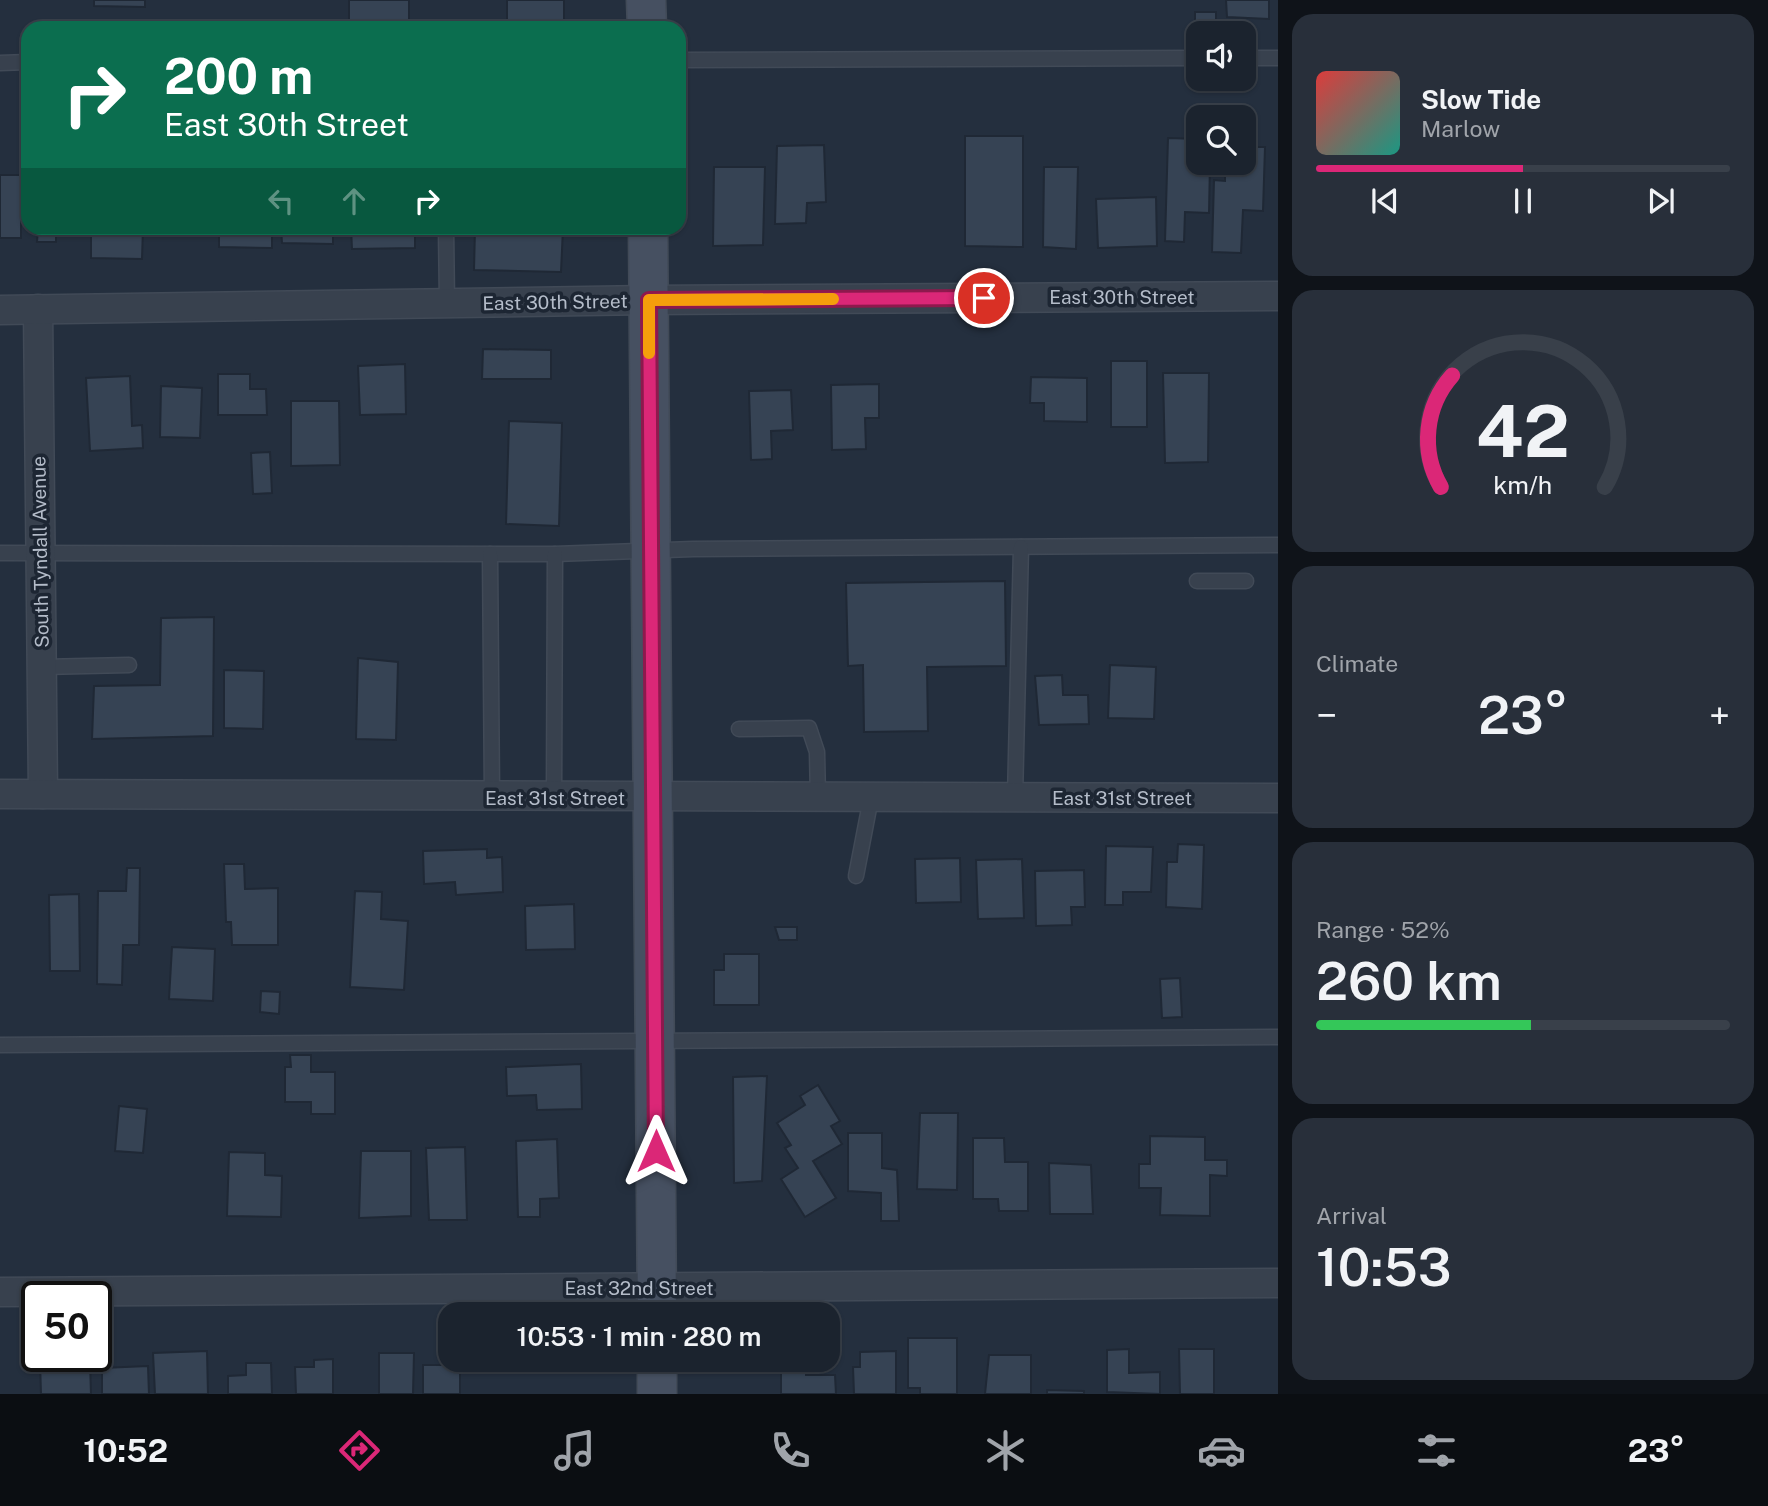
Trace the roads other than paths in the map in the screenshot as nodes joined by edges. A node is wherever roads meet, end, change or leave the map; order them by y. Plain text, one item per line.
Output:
1 (646, 0) edge
2 (647, 21) edge
3 (1186, 58) edge
4 (1256, 58) edge
5 (1278, 58) edge
6 (686, 60) edge
7 (0, 62) edge
8 (21, 62) edge
9 (446, 235) edge
10 (648, 235) edge
11 (1278, 296) edge
12 (649, 300) junction
13 (447, 303) junction
14 (38, 309) junction
15 (0, 310) edge
16 (1278, 545) edge
17 (1021, 547) junction
18 (651, 551) junction
19 (40, 552) junction
20 (0, 553) edge
21 (489, 554) junction
22 (555, 554) junction
23 (1197, 581) dead end
24 (1246, 581) dead end
25 (129, 665) dead end
26 (41, 667) junction
27 (739, 729) dead end
28 (0, 794) edge
29 (43, 794) junction
30 (492, 797) junction
31 (554, 798) junction
32 (653, 798) junction
33 (818, 798) junction
34 (871, 798) junction
35 (1015, 798) junction
36 (1278, 798) edge
37 (856, 876) dead end
38 (1278, 1037) edge
39 (655, 1041) junction
40 (0, 1045) edge
41 (1278, 1283) edge
42 (0, 1292) edge
43 (657, 1301) edge
44 (657, 1372) edge
45 (657, 1394) edge

1 - 2 main road
3 - 6 lane
4 - 5 lane
7 - 8 lane
9 - 13 lane
10 - 12 main road
11 - 12 street, East 30th Street
12 - 13 street, East 30th Street
12 - 18 main road
13 - 14 street, East 30th Street
14 - 15 street, East 30th Street
14 - 19 street, South Tyndall Avenue
16 - 17 lane
17 - 18 lane
17 - 35 lane
18 - 22 lane
18 - 32 main road
19 - 20 lane
19 - 21 lane
19 - 26 street, South Tyndall Avenue
21 - 22 lane
21 - 30 lane
22 - 31 lane
23 - 24 lane
25 - 26 lane
26 - 29 street, South Tyndall Avenue
27 - 33 lane
28 - 29 street, East 31st Street
29 - 30 street, East 31st Street
30 - 31 street, East 31st Street
31 - 32 street, East 31st Street
32 - 33 street, East 31st Street
32 - 39 main road
33 - 34 street, East 31st Street
34 - 35 street, East 31st Street
34 - 37 lane
35 - 36 street, East 31st Street
38 - 39 lane
39 - 40 lane
39 - 43 main road
41 - 43 street, East 32nd Street
42 - 43 street, East 32nd Street
44 - 45 main road

